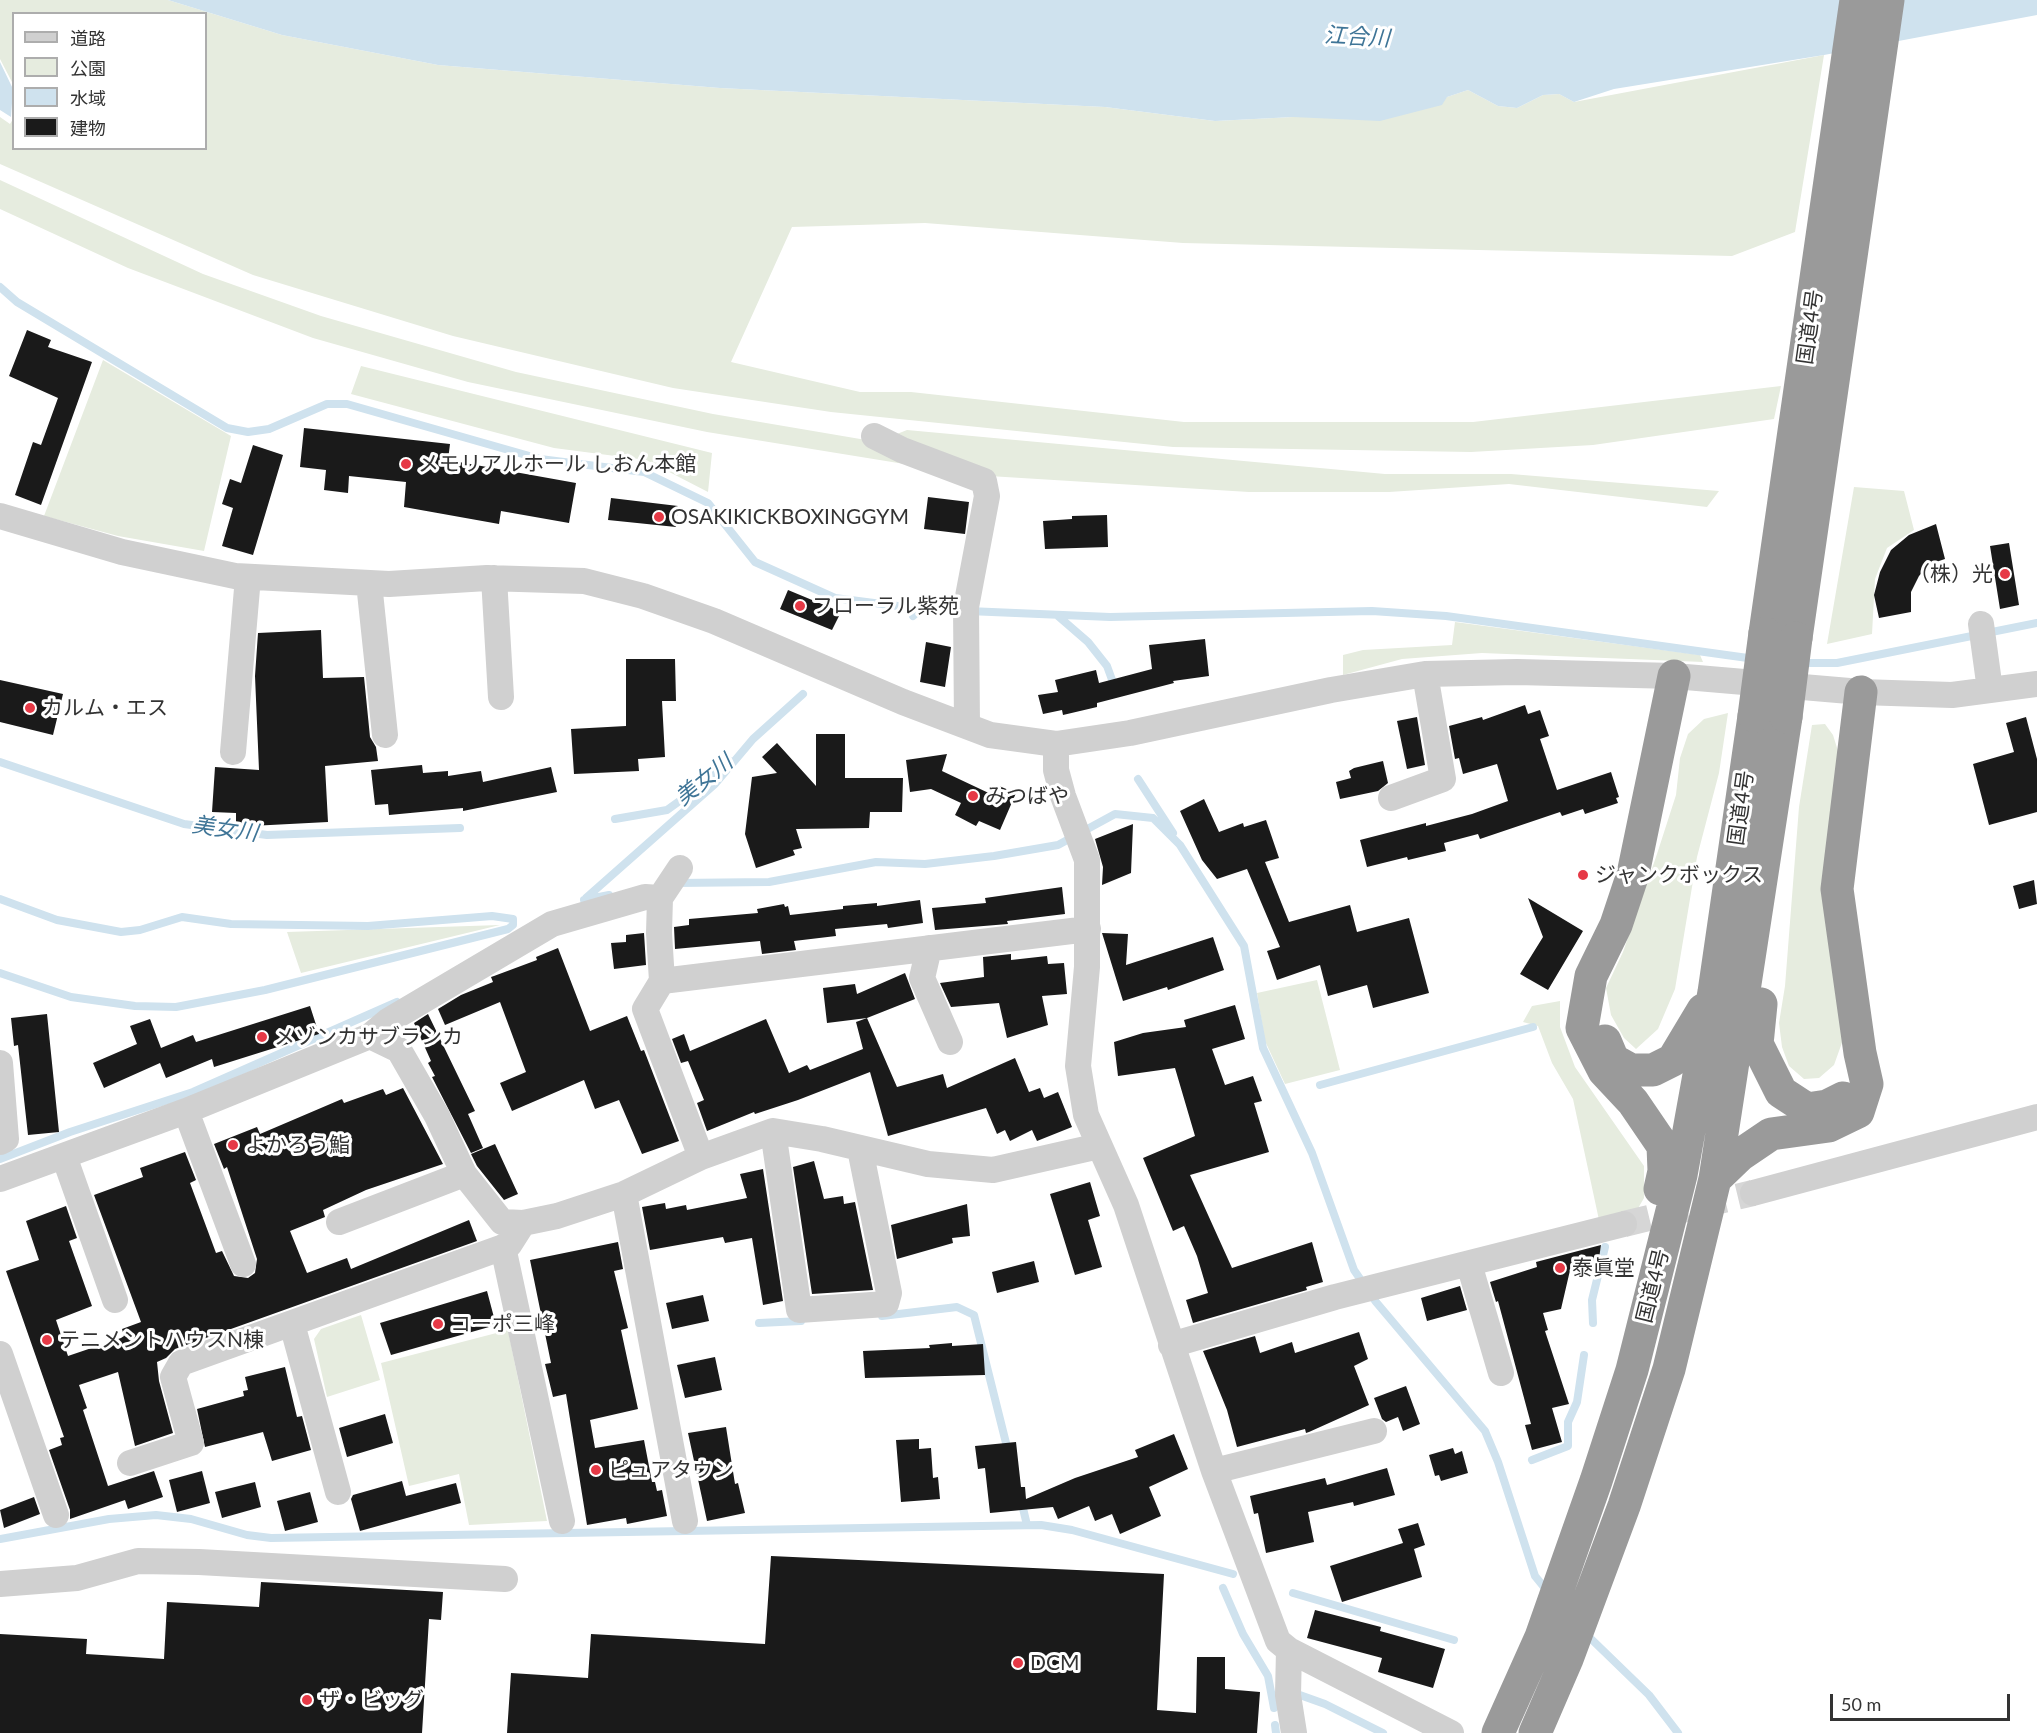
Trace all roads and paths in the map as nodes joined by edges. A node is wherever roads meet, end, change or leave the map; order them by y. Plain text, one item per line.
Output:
1 (1856, 0) edge
2 (1888, 0) edge
3 (1813, 413) junction
4 (873, 436) dead end
5 (0, 516) edge
6 (248, 577) junction
7 (494, 578) junction
8 (369, 584) junction
9 (1981, 624) dead end
10 (1425, 674) junction
11 (1674, 676) junction
12 (2037, 684) edge
13 (1990, 690) junction
14 (1861, 692) junction
15 (501, 697) dead end
16 (1770, 716) junction
17 (967, 726) junction
18 (385, 735) dead end
19 (1056, 744) junction
20 (233, 752) dead end
21 (1391, 798) dead end
22 (1764, 863) junction
23 (680, 868) dead end
24 (663, 894) junction
25 (1088, 929) junction
26 (929, 948) junction
27 (1591, 976) junction
28 (662, 981) junction
29 (1714, 992) junction
30 (370, 1036) junction
31 (950, 1042) dead end
32 (1860, 1053) junction
33 (0, 1064) edge
34 (186, 1111) junction
35 (2037, 1117) edge
36 (773, 1131) junction
37 (0, 1142) edge
38 (1099, 1146) junction
39 (860, 1149) junction
40 (64, 1156) junction
41 (701, 1157) junction
42 (464, 1174) junction
43 (0, 1179) edge
44 (1715, 1179) junction
45 (1753, 1193) tunnel mouth
46 (624, 1194) junction
47 (339, 1222) dead end
48 (523, 1223) junction
49 (1624, 1224) tunnel mouth
50 (502, 1247) junction
51 (243, 1264) dead end
52 (1469, 1264) junction
53 (115, 1300) dead end
54 (292, 1324) junction
55 (1171, 1345) junction
56 (0, 1354) edge
57 (1632, 1370) junction
58 (1501, 1373) dead end
59 (1374, 1431) dead end
60 (130, 1463) dead end
61 (1214, 1471) junction
62 (338, 1492) dead end
63 (56, 1515) dead end
64 (562, 1521) dead end
65 (685, 1521) dead end
66 (505, 1579) dead end
67 (0, 1584) edge
68 (1289, 1650) junction
69 (1294, 1733) edge
70 (1451, 1733) edge
71 (1498, 1733) edge
72 (1535, 1733) edge

1 - 3 highway, 国道4号
2 - 3 highway, 国道4号
3 - 16 highway, 国道4号, bridge
4 - 17 street
5 - 6 street
6 - 8 street
6 - 20 street
7 - 8 street
7 - 15 street
7 - 17 street
8 - 18 street
9 - 13 street
10 - 11 street
10 - 19 street
10 - 21 street
11 - 14 street
11 - 27 highway
12 - 13 street
13 - 14 street
14 - 32 highway
16 - 22 highway, 国道4号
16 - 29 highway, 国道4号
17 - 19 street
19 - 25 street
22 - 32 highway
22 - 44 highway, 国道4号
23 - 24 street
24 - 28 street
24 - 30 street
25 - 26 street
25 - 38 street
26 - 28 street
26 - 31 street
27 - 29 highway
27 - 57 highway
28 - 41 street
29 - 57 highway, 国道4号
30 - 34 street
30 - 42 street
32 - 44 highway
33 - 37 street
34 - 40 street
34 - 51 street
35 - 45 street
36 - 39 street
36 - 39 street
36 - 41 street
38 - 39 street
38 - 55 street
40 - 43 street
40 - 53 street
41 - 46 street
42 - 47 street
42 - 48 street
44 - 72 highway, 国道4号
46 - 48 street
46 - 65 street
48 - 50 street
49 - 52 street
50 - 54 street
50 - 64 street
52 - 55 street
52 - 58 street
54 - 60 street
54 - 62 street
55 - 61 street
56 - 63 street
57 - 71 highway, 国道4号
59 - 61 street
61 - 68 street
66 - 67 street
68 - 69 street
68 - 70 street

